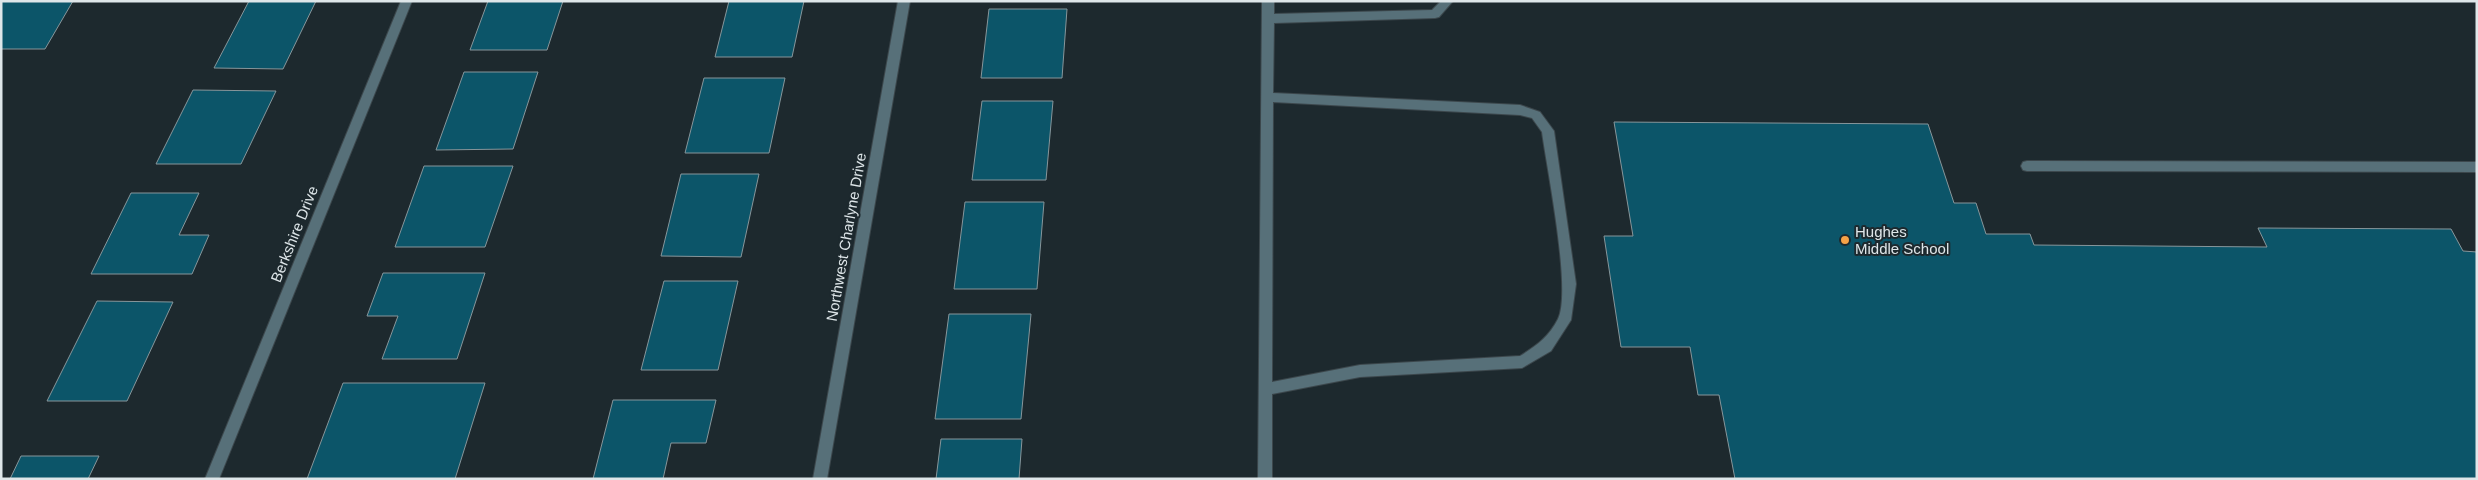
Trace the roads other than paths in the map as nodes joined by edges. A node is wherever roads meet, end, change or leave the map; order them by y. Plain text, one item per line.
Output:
1 (407, 1) edge
2 (904, 1) edge
3 (1268, 1) edge
4 (1448, 1) edge
5 (1268, 19) junction
6 (1268, 97) junction
7 (2027, 166) dead end
8 (2477, 168) edge
9 (1265, 389) junction
10 (212, 479) edge
11 (820, 479) edge
12 (1265, 479) edge

1 - 10 street, Berkshire Drive
2 - 11 street, Northwest Charlyne Drive
3 - 5 street
4 - 5 street
5 - 6 street
6 - 9 street
6 - 9 street
7 - 8 street
9 - 12 street

